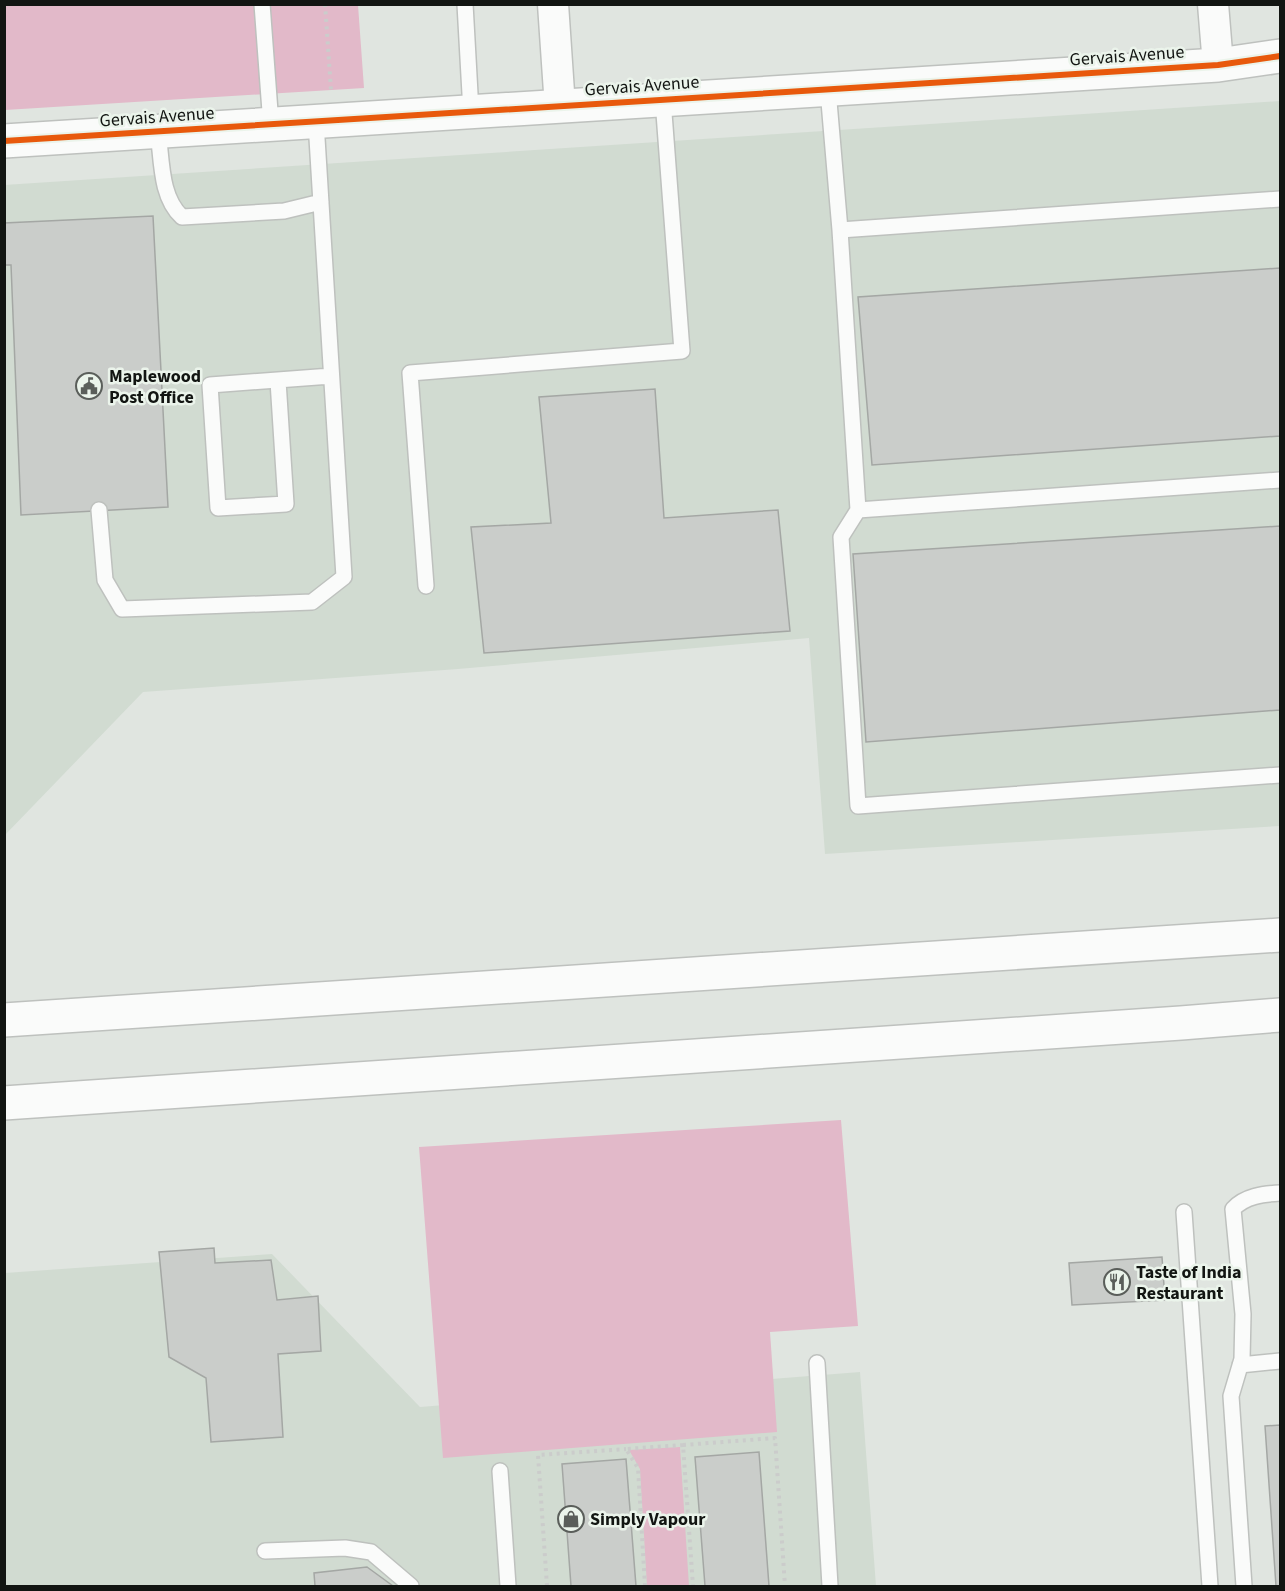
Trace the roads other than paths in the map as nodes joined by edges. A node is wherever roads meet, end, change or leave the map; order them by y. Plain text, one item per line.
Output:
1 (262, 4) edge
2 (465, 4) edge
3 (553, 4) edge
4 (1213, 4) edge
5 (1281, 56) edge
6 (1218, 65) junction
7 (828, 90) junction
8 (663, 100) junction
9 (560, 107) junction
10 (471, 112) junction
11 (316, 122) junction
12 (271, 125) junction
13 (158, 132) junction
14 (4, 141) edge
15 (1281, 199) edge
16 (321, 202) junction
17 (840, 230) junction
18 (331, 376) junction
19 (278, 381) junction
20 (1281, 480) edge
21 (99, 510) dead end
22 (858, 510) junction
23 (426, 586) dead end
24 (1281, 775) edge
25 (1281, 935) edge
26 (1272, 1016) edge
27 (4, 1020) edge
28 (4, 1103) edge
29 (1281, 1193) edge
30 (1184, 1212) dead end
31 (1281, 1361) edge
32 (817, 1363) dead end
33 (1240, 1365) junction
34 (500, 1471) dead end
35 (265, 1551) dead end
36 (411, 1587) edge
37 (508, 1587) edge
38 (830, 1587) edge
39 (1210, 1587) edge
40 (1244, 1587) edge

1 - 12 lane
2 - 10 lane
3 - 9 street
4 - 6 street
5 - 6 main road, Gervais Avenue
6 - 7 main road, Gervais Avenue
7 - 8 main road, Gervais Avenue
7 - 17 lane
8 - 9 main road, Gervais Avenue
8 - 23 lane
9 - 10 main road, Gervais Avenue
10 - 11 main road, Gervais Avenue
11 - 12 main road, Gervais Avenue
11 - 16 lane
12 - 13 main road, Gervais Avenue
13 - 14 main road, Gervais Avenue
13 - 16 lane
15 - 17 lane
16 - 18 lane
17 - 22 lane
18 - 19 lane
18 - 21 lane
19 - 19 lane
20 - 22 lane
22 - 24 lane
25 - 27 main road
26 - 28 main road
29 - 33 lane
30 - 39 lane
31 - 33 lane
32 - 38 lane
33 - 40 lane
34 - 37 lane
35 - 36 lane

